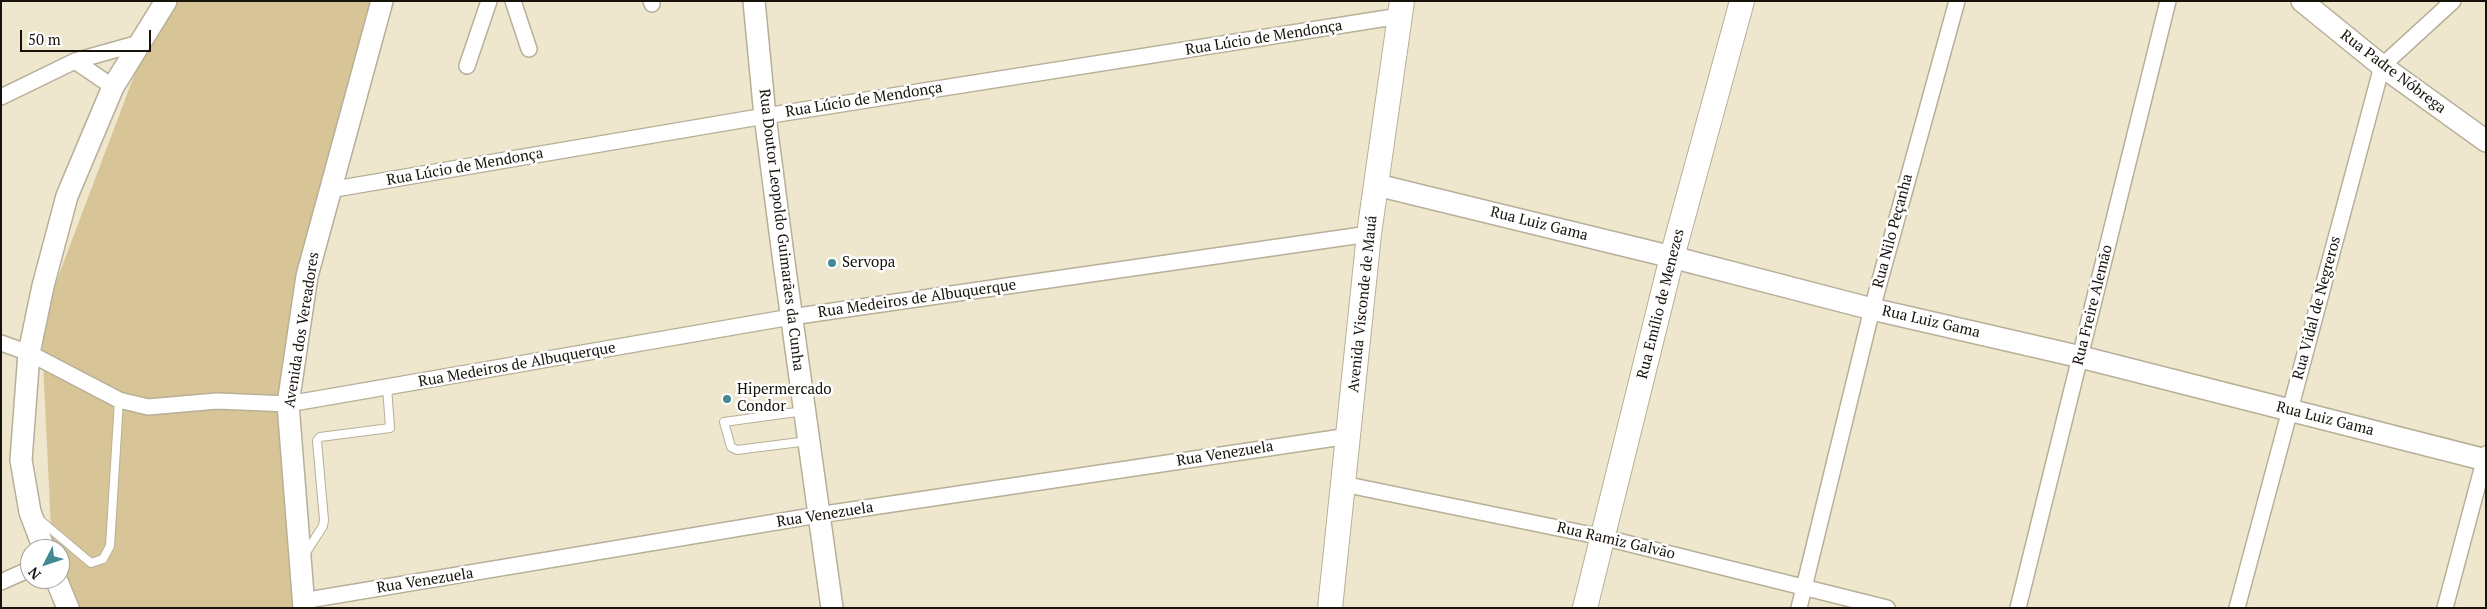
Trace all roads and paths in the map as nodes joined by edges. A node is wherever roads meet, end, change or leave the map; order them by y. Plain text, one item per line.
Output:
1 (166, 1) edge
2 (382, 1) edge
3 (489, 1) edge
4 (513, 1) edge
5 (754, 1) edge
6 (1742, 1) edge
7 (1957, 1) edge
8 (2168, 1) edge
9 (2302, 1) edge
10 (2453, 1) edge
11 (1401, 9) edge
12 (139, 43) junction
13 (530, 49) dead end
14 (75, 61) junction
15 (468, 66) dead end
16 (2382, 66) junction
17 (113, 87) junction
18 (1, 97) edge
19 (765, 116) junction
20 (2486, 141) edge
21 (1377, 185) junction
22 (329, 190) junction
23 (1370, 234) junction
24 (1672, 257) junction
25 (1872, 309) junction
26 (791, 317) junction
27 (1, 343) edge
28 (29, 353) junction
29 (2080, 357) junction
30 (387, 387) junction
31 (119, 400) junction
32 (288, 404) junction
33 (2290, 410) junction
34 (804, 411) junction
35 (1349, 436) junction
36 (808, 441) junction
37 (2485, 458) edge
38 (1343, 484) junction
39 (30, 512) junction
40 (818, 516) junction
41 (1602, 537) junction
42 (40, 539) edge
43 (299, 563) junction
44 (20, 573) edge
45 (1, 582) edge
46 (1804, 587) junction
47 (60, 589) edge
48 (303, 604) edge
49 (68, 608) edge
50 (832, 608) edge
51 (1330, 608) edge
52 (1586, 608) edge
53 (1799, 608) edge
54 (1887, 608) edge
55 (2018, 608) edge
56 (2238, 608) edge
57 (2444, 608) edge

1 - 12 street
2 - 22 street, Avenida dos Vereadores
3 - 15 street
4 - 13 street
5 - 19 street, Rua Doutor Leopoldo Guimarães da Cunha
6 - 24 main road, Rua Emílio de Menezes
7 - 25 street, Rua Nilo Peçanha
8 - 29 street, Rua Freire Alemão
9 - 16 street, Rua Padre Nóbrega
10 - 16 street
11 - 19 street, Rua Lúcio de Mendonça
11 - 21 main road, Avenida Visconde de Mauá
12 - 14 street
12 - 17 street
14 - 17 street
14 - 18 street
16 - 20 street, Rua Padre Nóbrega
16 - 33 street, Rua Vidal de Negreros
17 - 28 street
19 - 22 street, Rua Lúcio de Mendonça
19 - 26 street, Rua Doutor Leopoldo Guimarães da Cunha
21 - 23 main road, Avenida Visconde de Mauá
21 - 24 street, Rua Luiz Gama
22 - 32 street, Avenida dos Vereadores
23 - 26 street, Rua Medeiros de Albuquerque
23 - 35 main road, Avenida Visconde de Mauá
24 - 25 street, Rua Luiz Gama
24 - 41 main road, Rua Emílio de Menezes
25 - 29 street, Rua Luiz Gama
25 - 46 street, Rua Nilo Peçanha
26 - 30 street, Rua Medeiros de Albuquerque
26 - 34 street, Rua Doutor Leopoldo Guimarães da Cunha
27 - 28 street, Rua Medeiros de Albuquerque
28 - 31 street, Rua Medeiros de Albuquerque
28 - 39 street
29 - 33 street, Rua Luiz Gama
29 - 55 street, Rua Freire Alemão
30 - 32 street, Rua Medeiros de Albuquerque
30 - 43 lane
31 - 32 street, Rua Medeiros de Albuquerque
31 - 39 lane
32 - 43 street, Avenida dos Vereadores
33 - 37 street, Rua Luiz Gama
33 - 56 street, Rua Vidal de Negreros
34 - 36 street, Rua Doutor Leopoldo Guimarães da Cunha
34 - 36 lane
35 - 38 main road, Avenida Visconde de Mauá
35 - 40 street, Rua Venezuela
36 - 40 street, Rua Doutor Leopoldo Guimarães da Cunha
37 - 57 street
38 - 41 street, Rua Ramiz Galvão
38 - 51 main road, Avenida Visconde de Mauá
39 - 42 street
40 - 48 street, Rua Venezuela
40 - 50 street, Rua Doutor Leopoldo Guimarães da Cunha
41 - 46 street, Rua Ramiz Galvão
41 - 52 main road, Rua Emílio de Menezes
43 - 48 street, Avenida dos Vereadores
44 - 45 street
46 - 53 street, Rua Nilo Peçanha
46 - 54 street, Rua Ramiz Galvão
47 - 49 street

